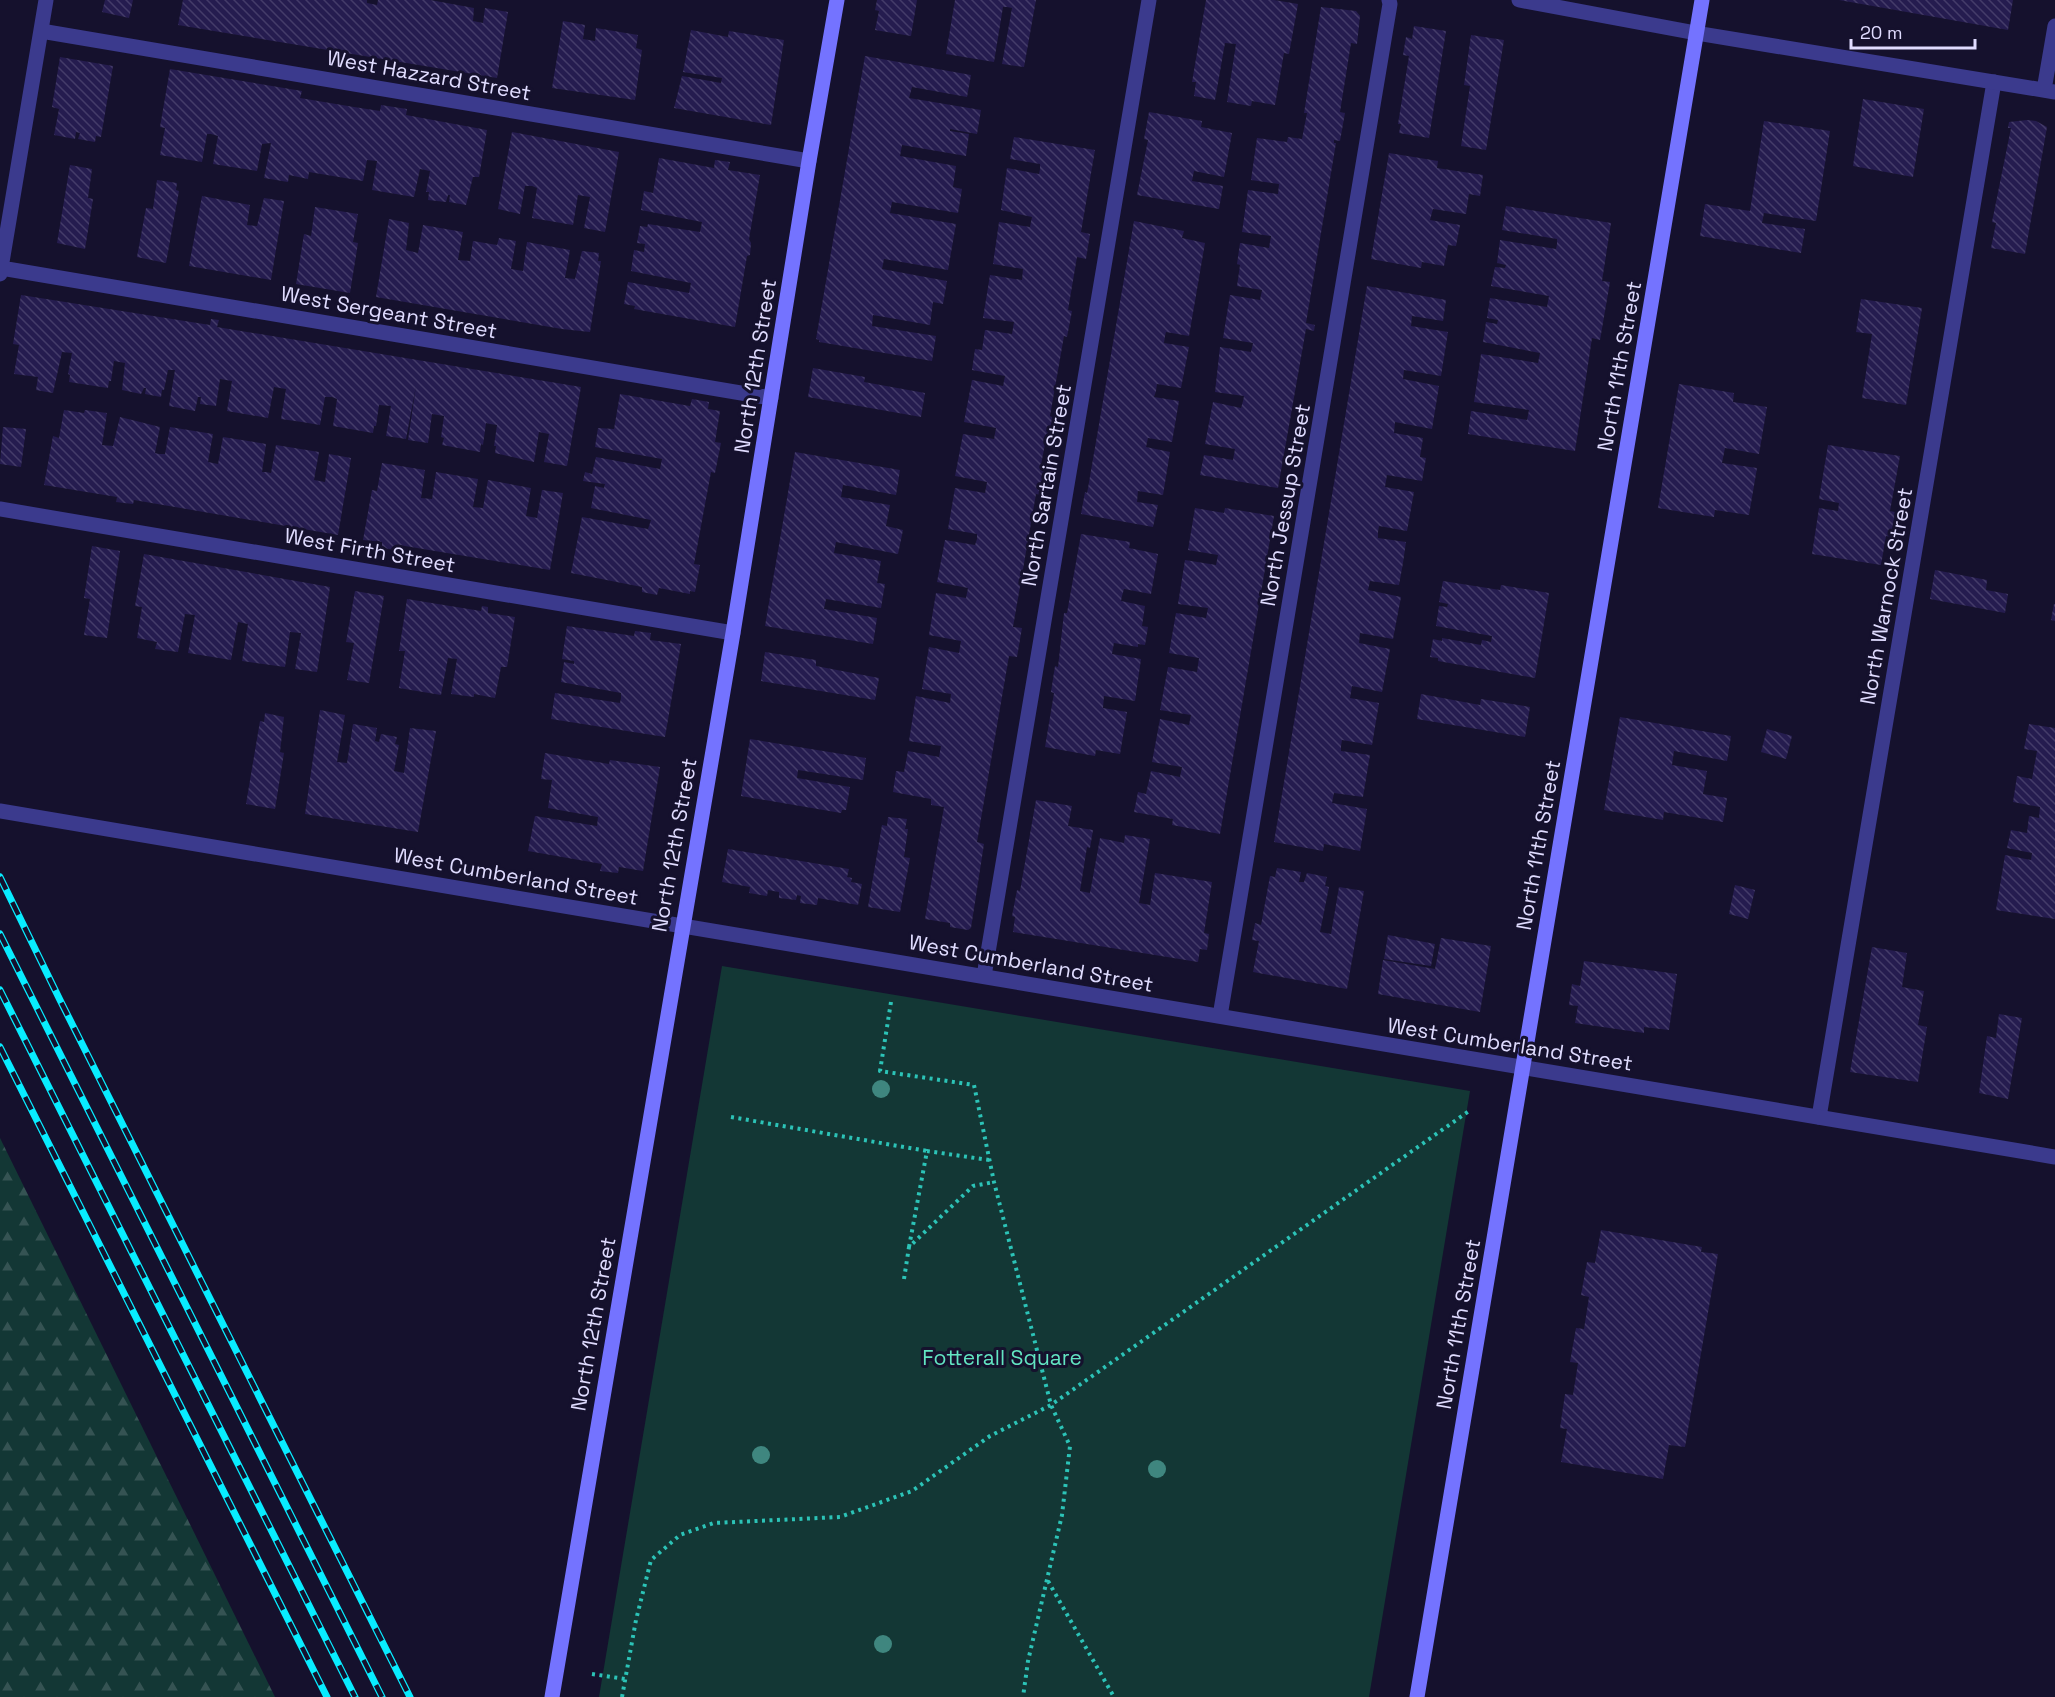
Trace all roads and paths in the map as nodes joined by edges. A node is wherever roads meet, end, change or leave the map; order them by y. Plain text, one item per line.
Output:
1 (46, 0) edge
2 (837, 0) edge
3 (1149, 0) edge
4 (1389, 0) edge
5 (1519, 0) edge
6 (1702, 0) edge
7 (2055, 26) edge
8 (41, 31) junction
9 (1696, 33) junction
10 (1994, 82) junction
11 (2050, 91) edge
12 (809, 161) junction
13 (1, 271) edge
14 (771, 398) junction
15 (0, 509) edge
16 (733, 633) junction
17 (0, 811) edge
18 (682, 926) junction
19 (984, 976) junction
20 (891, 1002) dead end
21 (1220, 1016) junction
22 (1522, 1067) junction
23 (1469, 1112) dead end
24 (731, 1117) dead end
25 (1819, 1117) junction
26 (927, 1151) junction
27 (2055, 1157) edge
28 (990, 1160) junction
29 (994, 1182) junction
30 (909, 1247) junction
31 (904, 1279) dead end
32 (1052, 1405) junction
33 (1048, 1581) junction
34 (592, 1674) dead end
35 (625, 1679) junction
36 (552, 1697) edge
37 (622, 1697) edge
38 (1023, 1697) edge
39 (1114, 1697) edge
40 (1417, 1697) edge

1 - 8 street
2 - 12 main road, North 12th Street
3 - 19 street, North Sartain Street
4 - 21 street, North Jessup Street
5 - 9 street
6 - 9 main road, North 11th Street
7 - 11 street
8 - 12 street, West Hazzard Street
8 - 13 street
9 - 10 street
9 - 22 main road, North 11th Street
10 - 11 street
10 - 25 street, North Warnock Street
12 - 14 main road, North 12th Street
13 - 14 street, West Sergeant Street
14 - 16 main road, North 12th Street
15 - 16 street, West Firth Street
16 - 18 main road, North 12th Street
17 - 18 street, West Cumberland Street
18 - 19 street, West Cumberland Street
18 - 36 main road, North 12th Street
19 - 21 street, West Cumberland Street
20 - 28 path
21 - 22 street, West Cumberland Street
22 - 25 street, West Cumberland Street
22 - 40 main road, North 11th Street
23 - 32 path
24 - 26 path
25 - 27 street, West Cumberland Street
26 - 28 path
26 - 30 path
28 - 29 path
29 - 30 path
29 - 32 path
30 - 31 path
32 - 33 path
32 - 35 path
33 - 38 path
33 - 39 path
34 - 35 path
35 - 37 path

